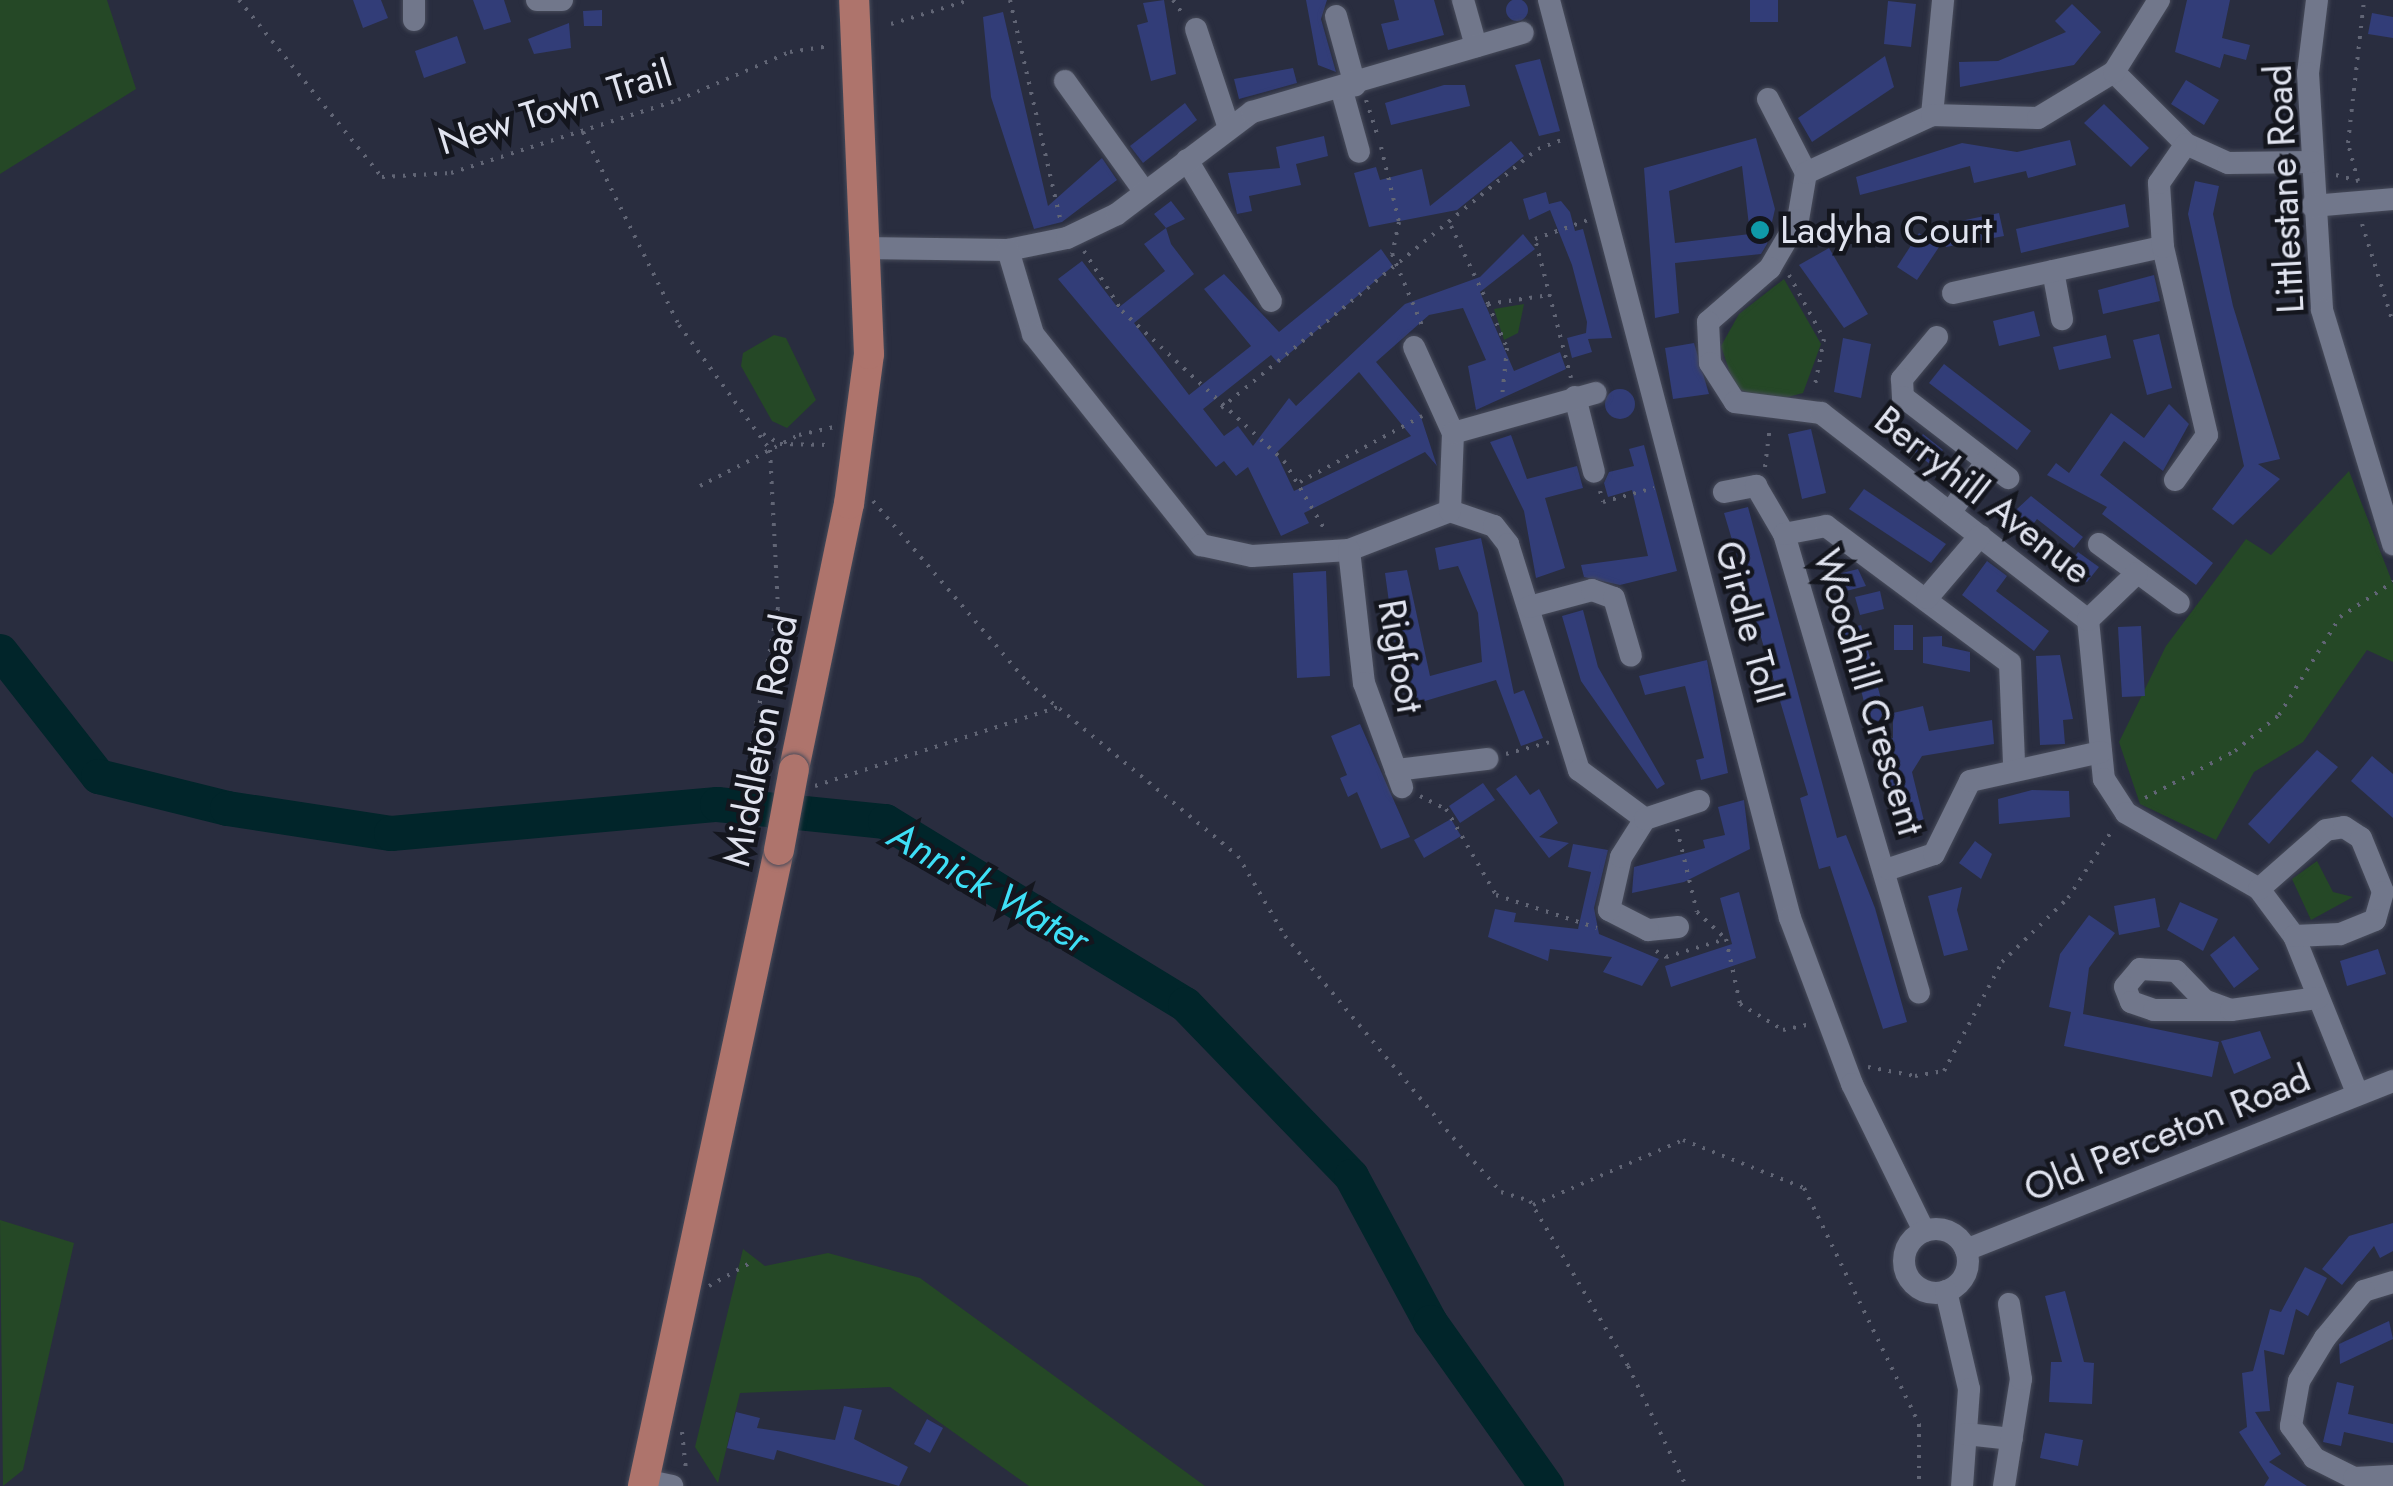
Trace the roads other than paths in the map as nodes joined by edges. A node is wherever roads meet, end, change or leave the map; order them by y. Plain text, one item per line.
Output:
1 (537, 0) edge
2 (562, 0) edge
3 (854, 0) edge
4 (1463, 0) edge
5 (1943, 0) edge
6 (2159, 0) edge
7 (2317, 0) edge
8 (1551, 7) edge
9 (1336, 16) dead end
10 (1196, 29) dead end
11 (1523, 32) dead end
12 (1476, 46) junction
13 (2114, 72) junction
14 (1064, 80) dead end
15 (1349, 88) junction
16 (1768, 99) dead end
17 (1932, 115) junction
18 (1230, 128) junction
19 (2186, 144) junction
20 (1359, 152) dead end
21 (1187, 160) junction
22 (2312, 162) junction
23 (1806, 174) junction
24 (1144, 191) junction
25 (2393, 199) edge
26 (2312, 206) junction
27 (863, 248) junction
28 (2163, 248) junction
29 (1008, 250) junction
30 (2053, 272) junction
31 (1953, 294) dead end
32 (1271, 301) dead end
33 (2062, 318) dead end
34 (1937, 337) dead end
35 (1414, 347) road end
36 (1453, 433) junction
37 (1986, 462) junction
38 (1594, 472) road end
39 (2008, 478) dead end
40 (2175, 480) dead end
41 (1724, 492) dead end
42 (1450, 512) junction
43 (1950, 513) junction
44 (1784, 534) junction
45 (1980, 536) junction
46 (2098, 544) dead end
47 (2393, 544) edge
48 (1340, 551) junction
49 (2137, 573) junction
50 (1927, 598) junction
51 (2179, 604) dead end
52 (1529, 607) junction
53 (2088, 620) junction
54 (1632, 656) dead end
55 (2101, 752) junction
56 (1487, 759) road end
57 (2014, 764) junction
58 (1699, 801) dead end
59 (1645, 819) junction
60 (1888, 869) junction
61 (2259, 889) junction
62 (1678, 927) dead end
63 (2294, 936) junction
64 (1919, 993) dead end
65 (2318, 998) junction
66 (2231, 1010) dead end
67 (2393, 1080) edge
68 (2358, 1095) junction
69 (1924, 1231) junction
70 (1966, 1250) junction
71 (2393, 1282) edge
72 (1946, 1292) junction
73 (2009, 1304) dead end
74 (1966, 1434) junction
75 (2012, 1439) junction
76 (2393, 1476) edge
77 (653, 1484) edge
78 (1962, 1486) edge
79 (2004, 1486) edge

1 - 2 street
3 - 27 main road, Middleton Road
4 - 12 street
5 - 17 street
6 - 13 street
7 - 22 street, Littlestane Road
8 - 69 street, Girdle Toll
9 - 15 street
10 - 18 street
11 - 12 street
12 - 15 street
13 - 17 street
13 - 19 street
14 - 24 street
15 - 18 street
15 - 20 street
16 - 23 street
17 - 23 street
18 - 21 street
19 - 22 street
19 - 28 street
21 - 24 street
21 - 32 street
22 - 26 street, Littlestane Road
23 - 43 street, Berryhill Avenue
24 - 29 street
25 - 26 street
26 - 47 street, Littlestane Road
27 - 29 street
27 - 77 main road, Middleton Road, bridge
28 - 30 street
28 - 40 street
29 - 48 street
30 - 31 street
30 - 33 street
34 - 37 street
35 - 36 street
36 - 38 street
36 - 42 street
37 - 39 street
37 - 43 street
41 - 44 street, Woodhill Crescent
42 - 48 street
42 - 52 street
43 - 45 street, Berryhill Avenue
44 - 50 street, Woodhill Crescent
44 - 60 street, Woodhill Crescent
45 - 50 street
45 - 53 street, Berryhill Avenue
46 - 49 street
48 - 56 street, Rigfoot
49 - 51 street
49 - 53 street
50 - 57 street, Woodhill Crescent
52 - 54 street
52 - 59 street
53 - 55 street, Berryhill Avenue
55 - 57 street
55 - 61 street, Berryhill Avenue
57 - 60 street, Woodhill Crescent
58 - 59 street
59 - 62 street
60 - 64 street, Woodhill Crescent
61 - 63 street
61 - 63 street
63 - 65 street
65 - 66 street
65 - 68 street
67 - 68 street, Old Perceton Road
68 - 70 street, Old Perceton Road
69 - 70 street
69 - 72 street
70 - 72 street
71 - 76 street
72 - 74 street
73 - 75 street
74 - 75 street
74 - 78 street
75 - 79 street

